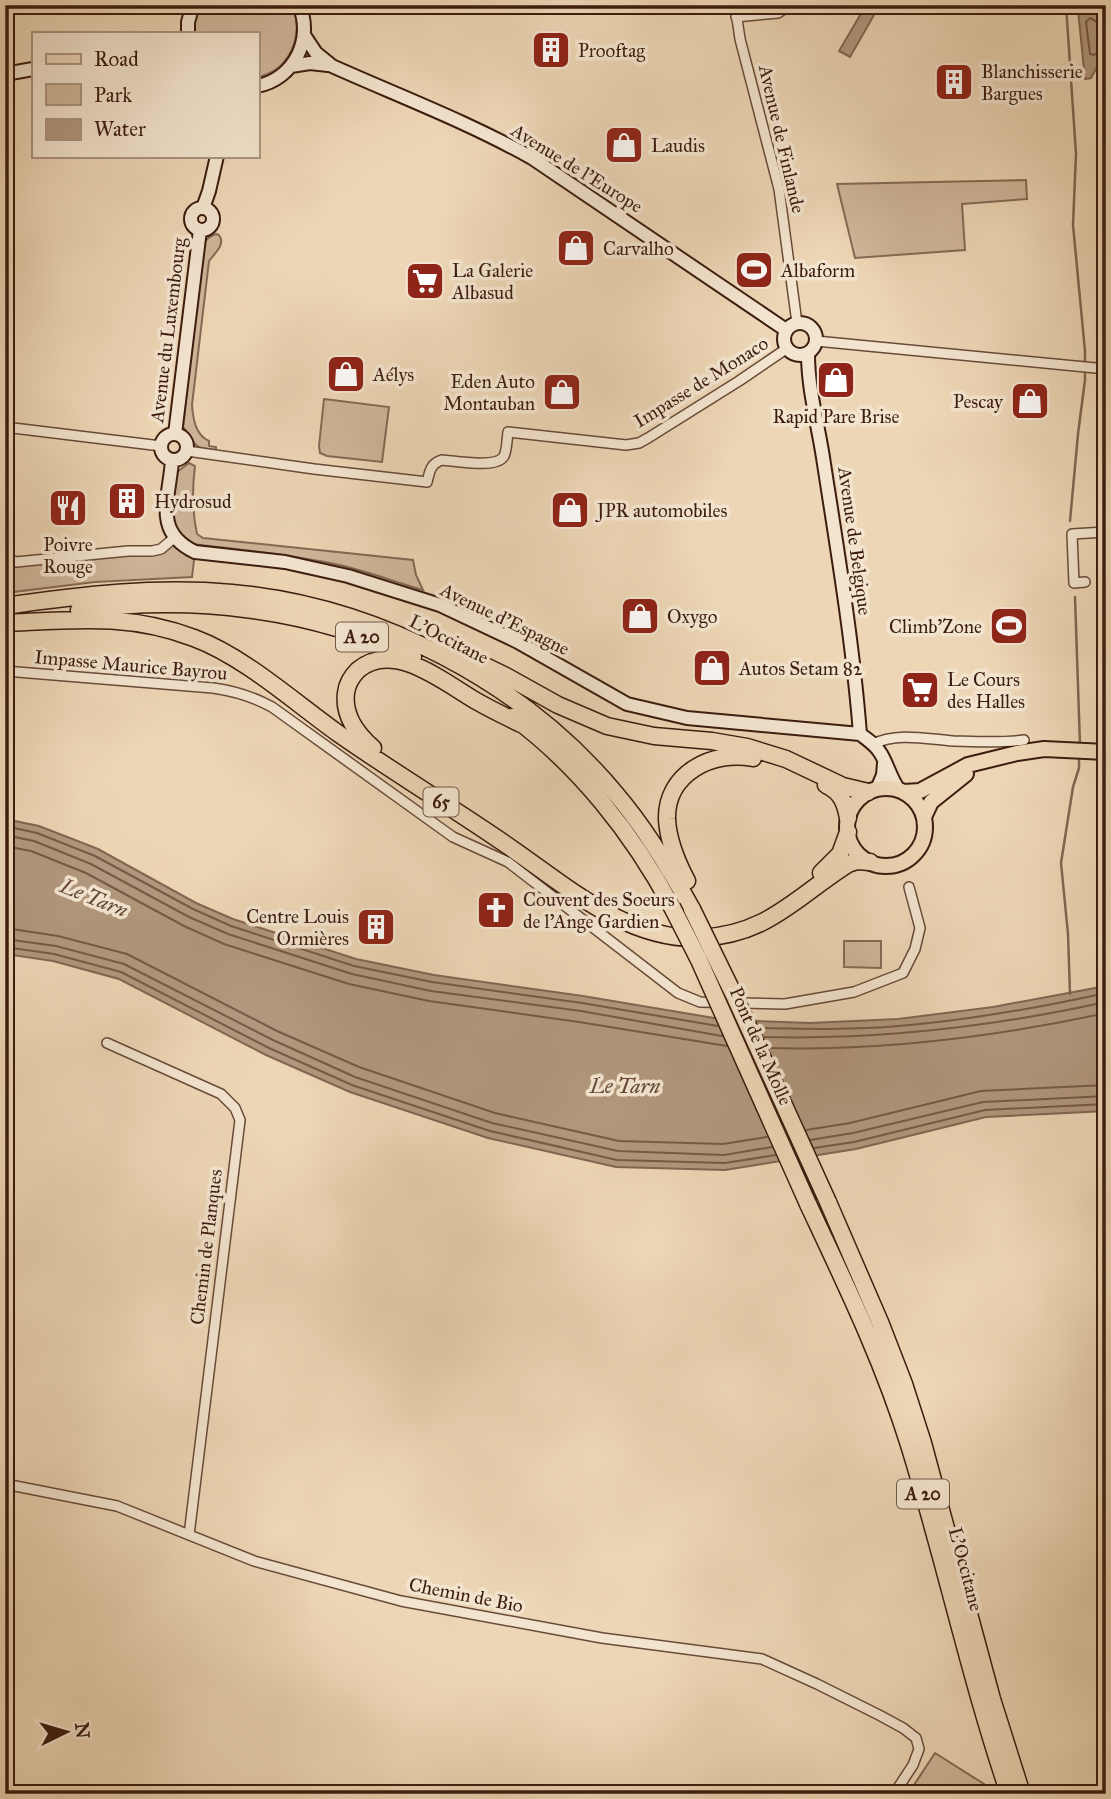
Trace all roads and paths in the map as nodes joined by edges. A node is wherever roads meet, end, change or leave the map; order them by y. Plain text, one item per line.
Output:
1 (193, 5) edge
2 (299, 5) edge
3 (735, 5) edge
4 (790, 5) edge
5 (736, 18) junction
6 (188, 28) edge
7 (304, 35) junction
8 (292, 66) junction
9 (332, 66) junction
10 (32, 69) edge
11 (5, 74) edge
12 (259, 85) edge
13 (217, 158) edge
14 (792, 327) junction
15 (816, 341) junction
16 (786, 349) junction
17 (808, 354) junction
18 (1106, 369) edge
19 (5, 427) edge
20 (175, 434) junction
21 (160, 446) junction
22 (187, 451) junction
23 (172, 461) junction
24 (1106, 532) edge
25 (174, 538) junction
26 (5, 557) edge
27 (1085, 582) dead end
28 (5, 606) edge
29 (338, 614) junction
30 (5, 621) edge
31 (5, 671) edge
32 (522, 724) junction
33 (860, 734) junction
34 (1024, 740) dead end
35 (873, 744) junction
36 (1106, 752) edge
37 (987, 761) junction
38 (884, 762) junction
39 (873, 790) junction
40 (902, 791) junction
41 (924, 817) junction
42 (848, 825) junction
43 (870, 862) junction
44 (909, 887) dead end
45 (672, 907) joint
46 (696, 909) junction
47 (107, 1043) dead end
48 (828, 1202) joint
49 (808, 1204) joint
50 (5, 1484) edge
51 (189, 1535) junction
52 (894, 1794) edge
53 (1006, 1794) edge
54 (1023, 1794) edge

1 - 6 street
2 - 7 street
3 - 5 street, Avenue de Finlande
4 - 5 street
5 - 14 street, Avenue de Finlande
7 - 8 street
7 - 9 street, Avenue de l'Europe
8 - 9 street, Avenue de l'Europe
8 - 12 street
9 - 14 street, Avenue de l'Europe
10 - 11 street
13 - 20 street, Avenue du Luxembourg
14 - 15 street
14 - 16 street
15 - 17 street
15 - 18 street
16 - 17 street
16 - 22 street, Impasse de Monaco
17 - 33 street, Avenue de Belgique
19 - 21 street
20 - 21 street
20 - 22 street
21 - 23 street
22 - 23 street
23 - 25 street
24 - 27 street
25 - 26 street
25 - 33 street, Avenue d'Espagne
28 - 29 highway, L'Occitane / A 20
29 - 39 highway
29 - 46 highway, L'Occitane / A 20
30 - 32 highway, L'Occitane / A 20
30 - 43 highway, 65
31 - 44 street, Impasse Maurice Bayrou
32 - 42 highway, 65
32 - 45 highway, L'Occitane / A 20
33 - 35 street
34 - 35 street
35 - 38 street
36 - 37 main road
37 - 40 main road
37 - 41 main road
38 - 39 street
38 - 40 street
39 - 40 main road
39 - 42 main road
40 - 41 main road
41 - 43 main road
42 - 43 main road
42 - 46 highway
45 - 49 highway, Pont de la Molle / A 20, bridge
46 - 48 highway, Pont de la Molle / A 20, bridge
47 - 51 street, Chemin de Planques
48 - 54 highway, L'Occitane / A 20
49 - 53 highway, L'Occitane / A 20
50 - 51 street, Chemin de Bio
51 - 52 street, Chemin de Bio

